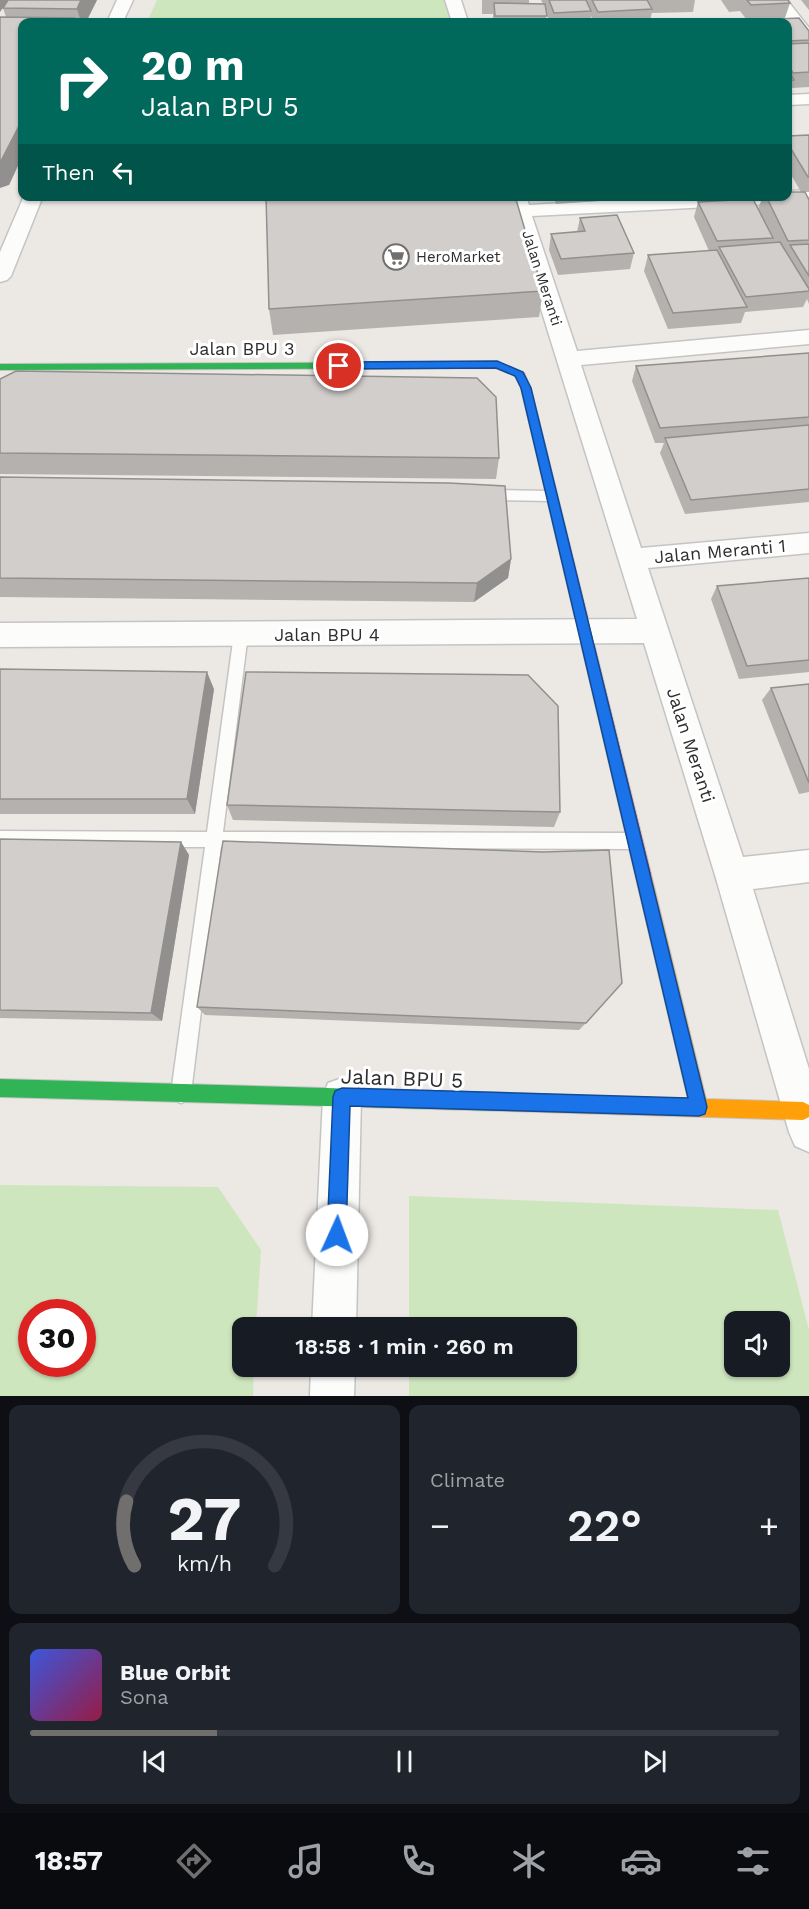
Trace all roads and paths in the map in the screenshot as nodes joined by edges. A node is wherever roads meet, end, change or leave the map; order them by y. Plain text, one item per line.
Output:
1 (125, 0) edge
2 (453, 0) edge
3 (779, 0) edge
4 (117, 18) edge
5 (459, 18) edge
6 (789, 18) edge
7 (792, 24) edge
8 (809, 38) edge
9 (809, 99) edge
10 (792, 100) edge
11 (792, 196) edge
12 (809, 196) edge
13 (627, 201) edge
14 (518, 204) edge
15 (23, 207) edge
16 (0, 276) edge
17 (809, 338) edge
18 (568, 359) junction
19 (0, 367) edge
20 (468, 495) edge
21 (551, 496) junction
22 (809, 543) edge
23 (632, 559) junction
24 (655, 631) junction
25 (583, 633) junction
26 (241, 634) junction
27 (0, 635) edge
28 (0, 839) edge
29 (214, 840) junction
30 (634, 841) junction
31 (809, 866) edge
32 (732, 875) junction
33 (0, 1088) edge
34 (181, 1093) junction
35 (342, 1097) junction
36 (699, 1107) junction
37 (806, 1121) edge
38 (334, 1317) edge
39 (333, 1377) edge
40 (332, 1396) edge

1 - 4 street
2 - 5 street
3 - 6 street
7 - 8 street
9 - 10 street
11 - 12 street
13 - 14 street
14 - 18 street, Jalan Meranti
15 - 16 street
17 - 18 street
18 - 23 street, Jalan Meranti
19 - 21 street, Jalan BPU 3
20 - 21 lane
21 - 25 street, Jalan BPU 3
22 - 23 street, Jalan Meranti 1
23 - 24 street, Jalan Meranti
24 - 25 street, Jalan BPU 4
24 - 32 street, Jalan Meranti
25 - 26 street, Jalan BPU 4
25 - 30 street, Jalan BPU 3
26 - 27 street, Jalan BPU 4
26 - 29 lane
28 - 29 lane
29 - 30 lane
29 - 34 lane
30 - 36 street, Jalan BPU 3
31 - 32 street
32 - 37 street, Jalan Meranti
33 - 34 street, Jalan BPU 5
34 - 35 street, Jalan BPU 5
35 - 36 street, Jalan BPU 5
35 - 38 street
36 - 37 street, Jalan BPU 5
39 - 40 street

